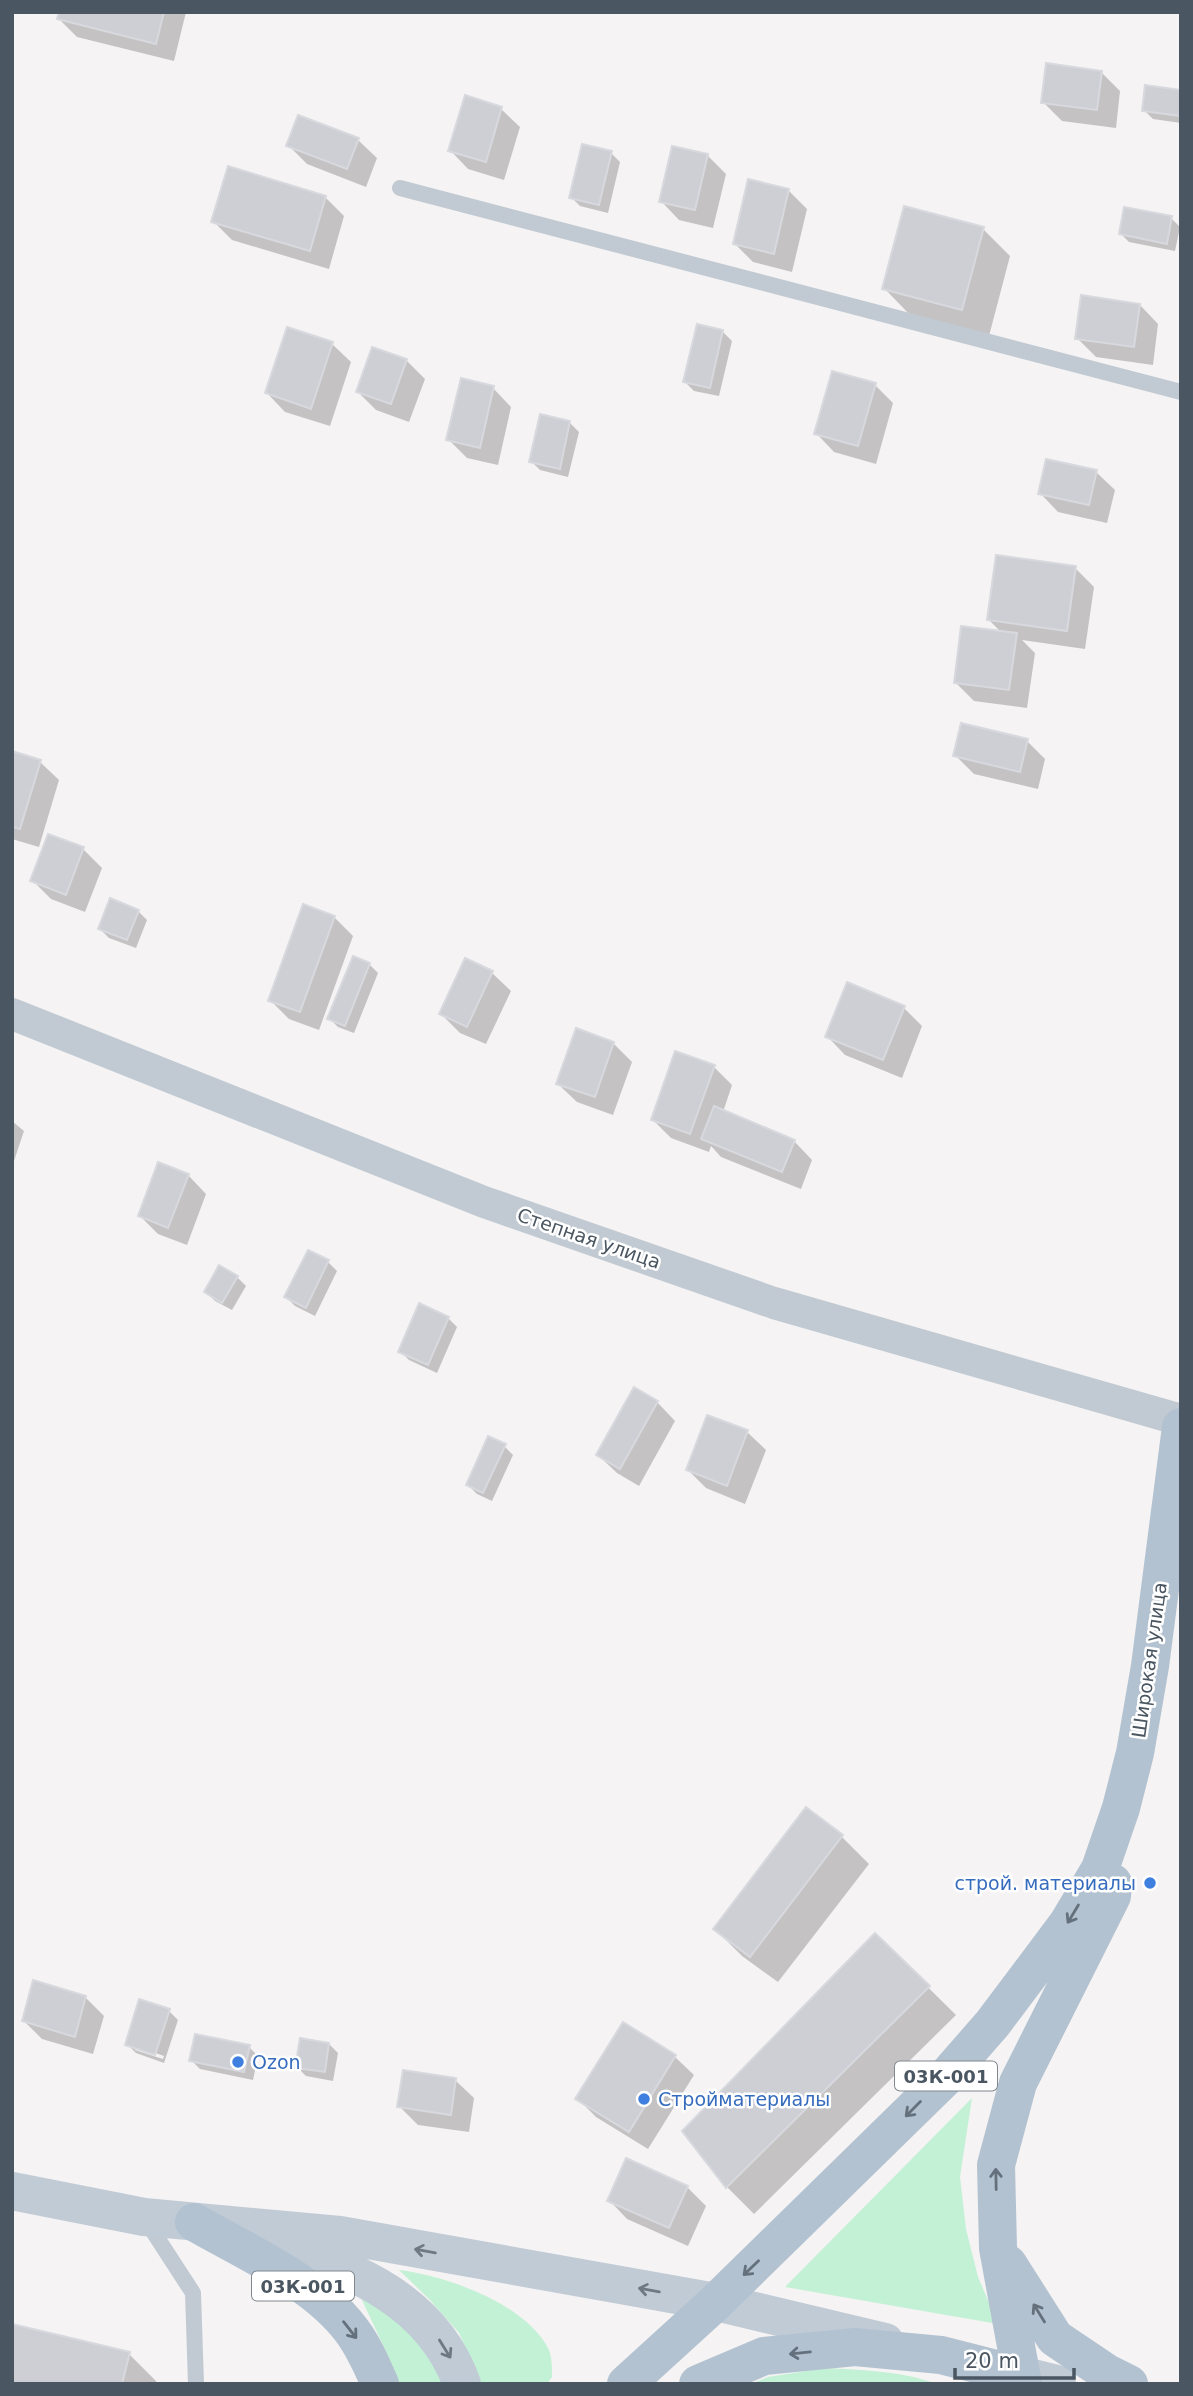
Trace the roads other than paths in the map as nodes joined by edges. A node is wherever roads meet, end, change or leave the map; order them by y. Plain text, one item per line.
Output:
1 (400, 188) dead end
2 (1181, 392) edge
3 (12, 1014) edge
4 (1181, 1420) edge
5 (1181, 1427) edge
6 (1121, 1808) junction
7 (12, 2191) edge
8 (144, 2217) junction
9 (194, 2222) junction
10 (998, 2248) junction
11 (716, 2302) junction
12 (941, 2355) junction
13 (1021, 2379) edge
14 (632, 2380) edge
15 (196, 2384) edge
16 (380, 2384) edge
17 (462, 2384) edge
18 (698, 2384) edge
19 (1057, 2384) edge
20 (1129, 2384) edge

1 - 2 lane
3 - 4 street, Степная улица
5 - 6 main road, Широкая улица / 03К-001
10 -> 6 main road, 03К-001
6 -> 11 main road, 03К-001
7 - 8 street
8 - 9 street
8 - 15 lane
11 -> 9 street
9 -> 16 main road, 03К-001
9 -> 17 street, 03К-001
10 - 13 main road, 03К-001
20 -> 10 main road
11 - 12 street
11 - 14 main road, 03К-001
12 - 13 main road
12 -> 18 main road
13 - 19 street

